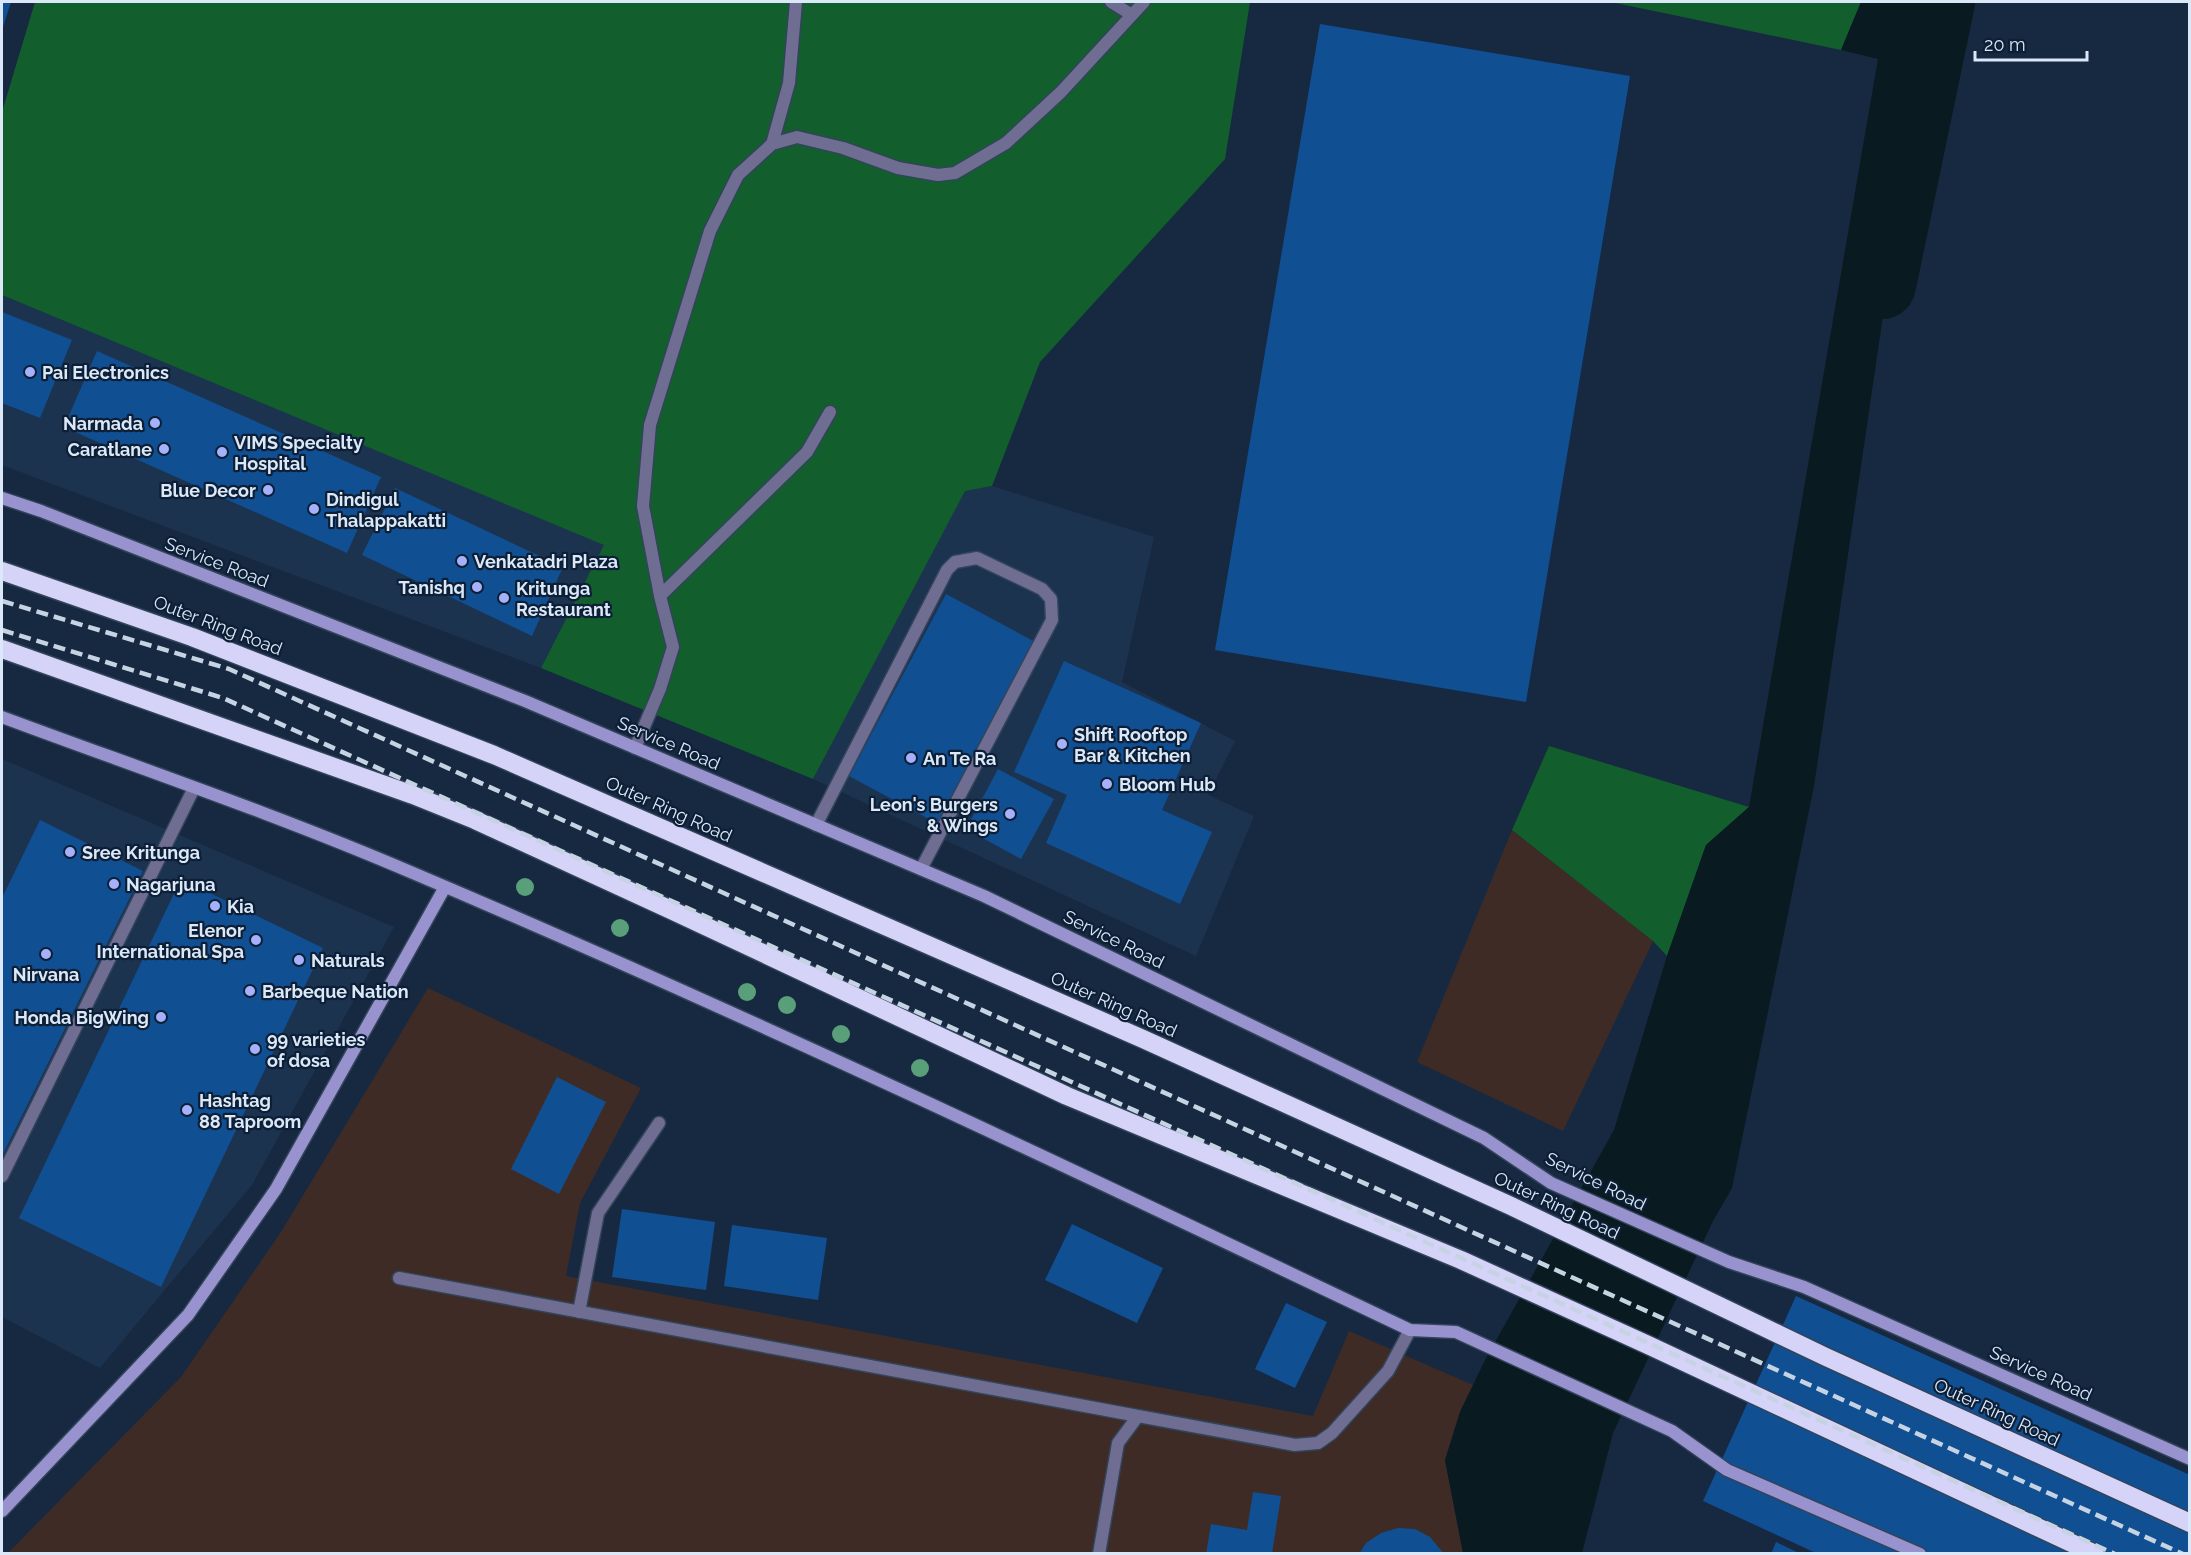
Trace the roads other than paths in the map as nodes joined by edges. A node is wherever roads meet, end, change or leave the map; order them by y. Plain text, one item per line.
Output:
1 (796, 2) edge
2 (1111, 2) edge
3 (1144, 2) edge
4 (1132, 15) junction
5 (771, 144) junction
6 (830, 411) dead end
7 (2, 498) edge
8 (2, 571) edge
9 (660, 596) junction
10 (2, 649) edge
11 (2, 717) edge
12 (635, 748) junction
13 (194, 788) junction
14 (816, 825) junction
15 (921, 869) junction
16 (445, 887) junction
17 (659, 1123) dead end
18 (2, 1176) edge
19 (399, 1278) dead end
20 (579, 1312) junction
21 (1410, 1330) junction
22 (1138, 1416) junction
23 (2190, 1459) edge
24 (2, 1511) edge
25 (2190, 1524) edge
26 (1099, 1554) edge
27 (1920, 1554) edge
28 (2095, 1554) edge

1 - 5 street
2 - 4 street
3 - 4 street
4 - 5 street
5 - 9 street
6 - 9 street
7 - 12 street, Service Road
8 - 25 highway, Outer Ring Road
9 - 12 street
10 - 28 highway
11 - 13 street
12 - 14 street, Service Road
13 - 16 street
13 - 18 street
14 - 15 street, Service Road
14 - 15 street
15 - 23 street, Service Road
16 - 21 street
16 - 24 street
17 - 20 street
19 - 20 street
20 - 22 street
21 - 22 street
21 - 27 street
22 - 26 street

